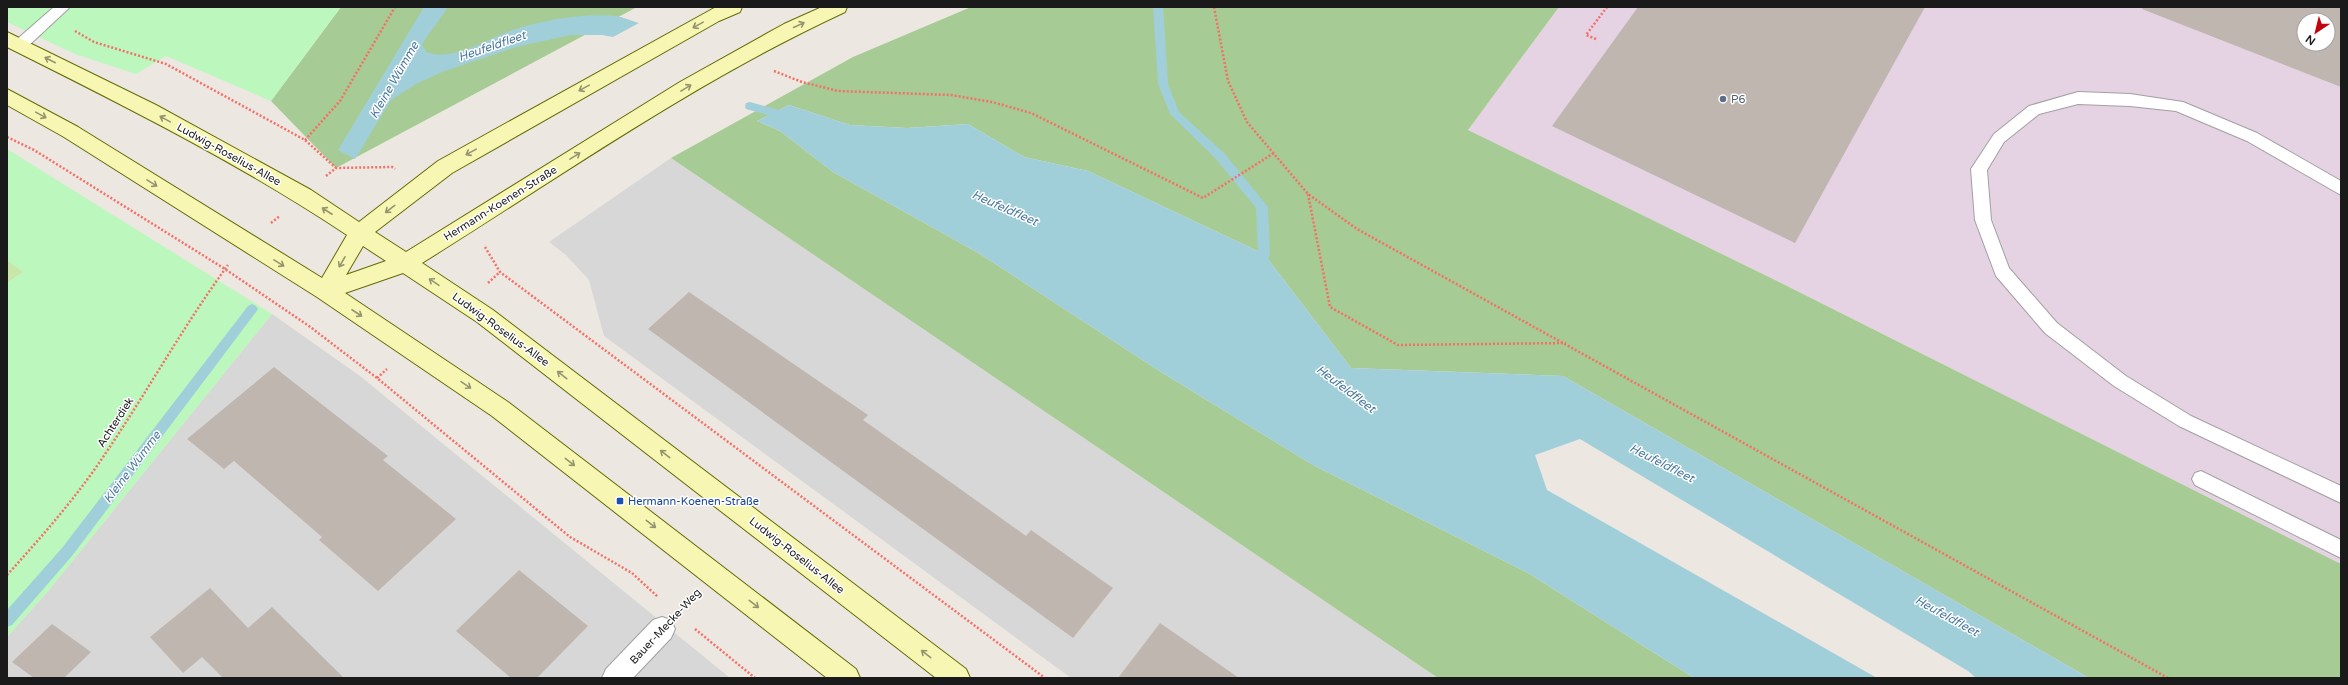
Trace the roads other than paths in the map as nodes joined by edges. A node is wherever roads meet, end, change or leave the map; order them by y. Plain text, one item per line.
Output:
1 (63, 7) edge
2 (733, 7) edge
3 (838, 7) edge
4 (14, 42) edge
5 (7, 96) edge
6 (2341, 189) edge
7 (360, 232) junction
8 (406, 263) junction
9 (325, 291) junction
10 (2201, 479) dead end
11 (2341, 495) edge
12 (2341, 548) edge
13 (669, 621) road end
14 (615, 678) edge
15 (847, 678) edge
16 (956, 678) edge

1 - 4 lane
2 -> 7 main road
8 -> 3 main road, Hermann-Koenen-Straße
7 -> 4 main road, Ludwig-Roselius-Allee
5 -> 9 main road
6 - 11 lane
7 - 8 main road, Ludwig-Roselius-Allee
7 -> 9 main road
8 - 9 main road, Hermann-Koenen-Straße
16 -> 8 main road, Ludwig-Roselius-Allee
9 -> 15 main road
10 - 12 lane
13 - 14 street, Bauer-Mecke-Weg

